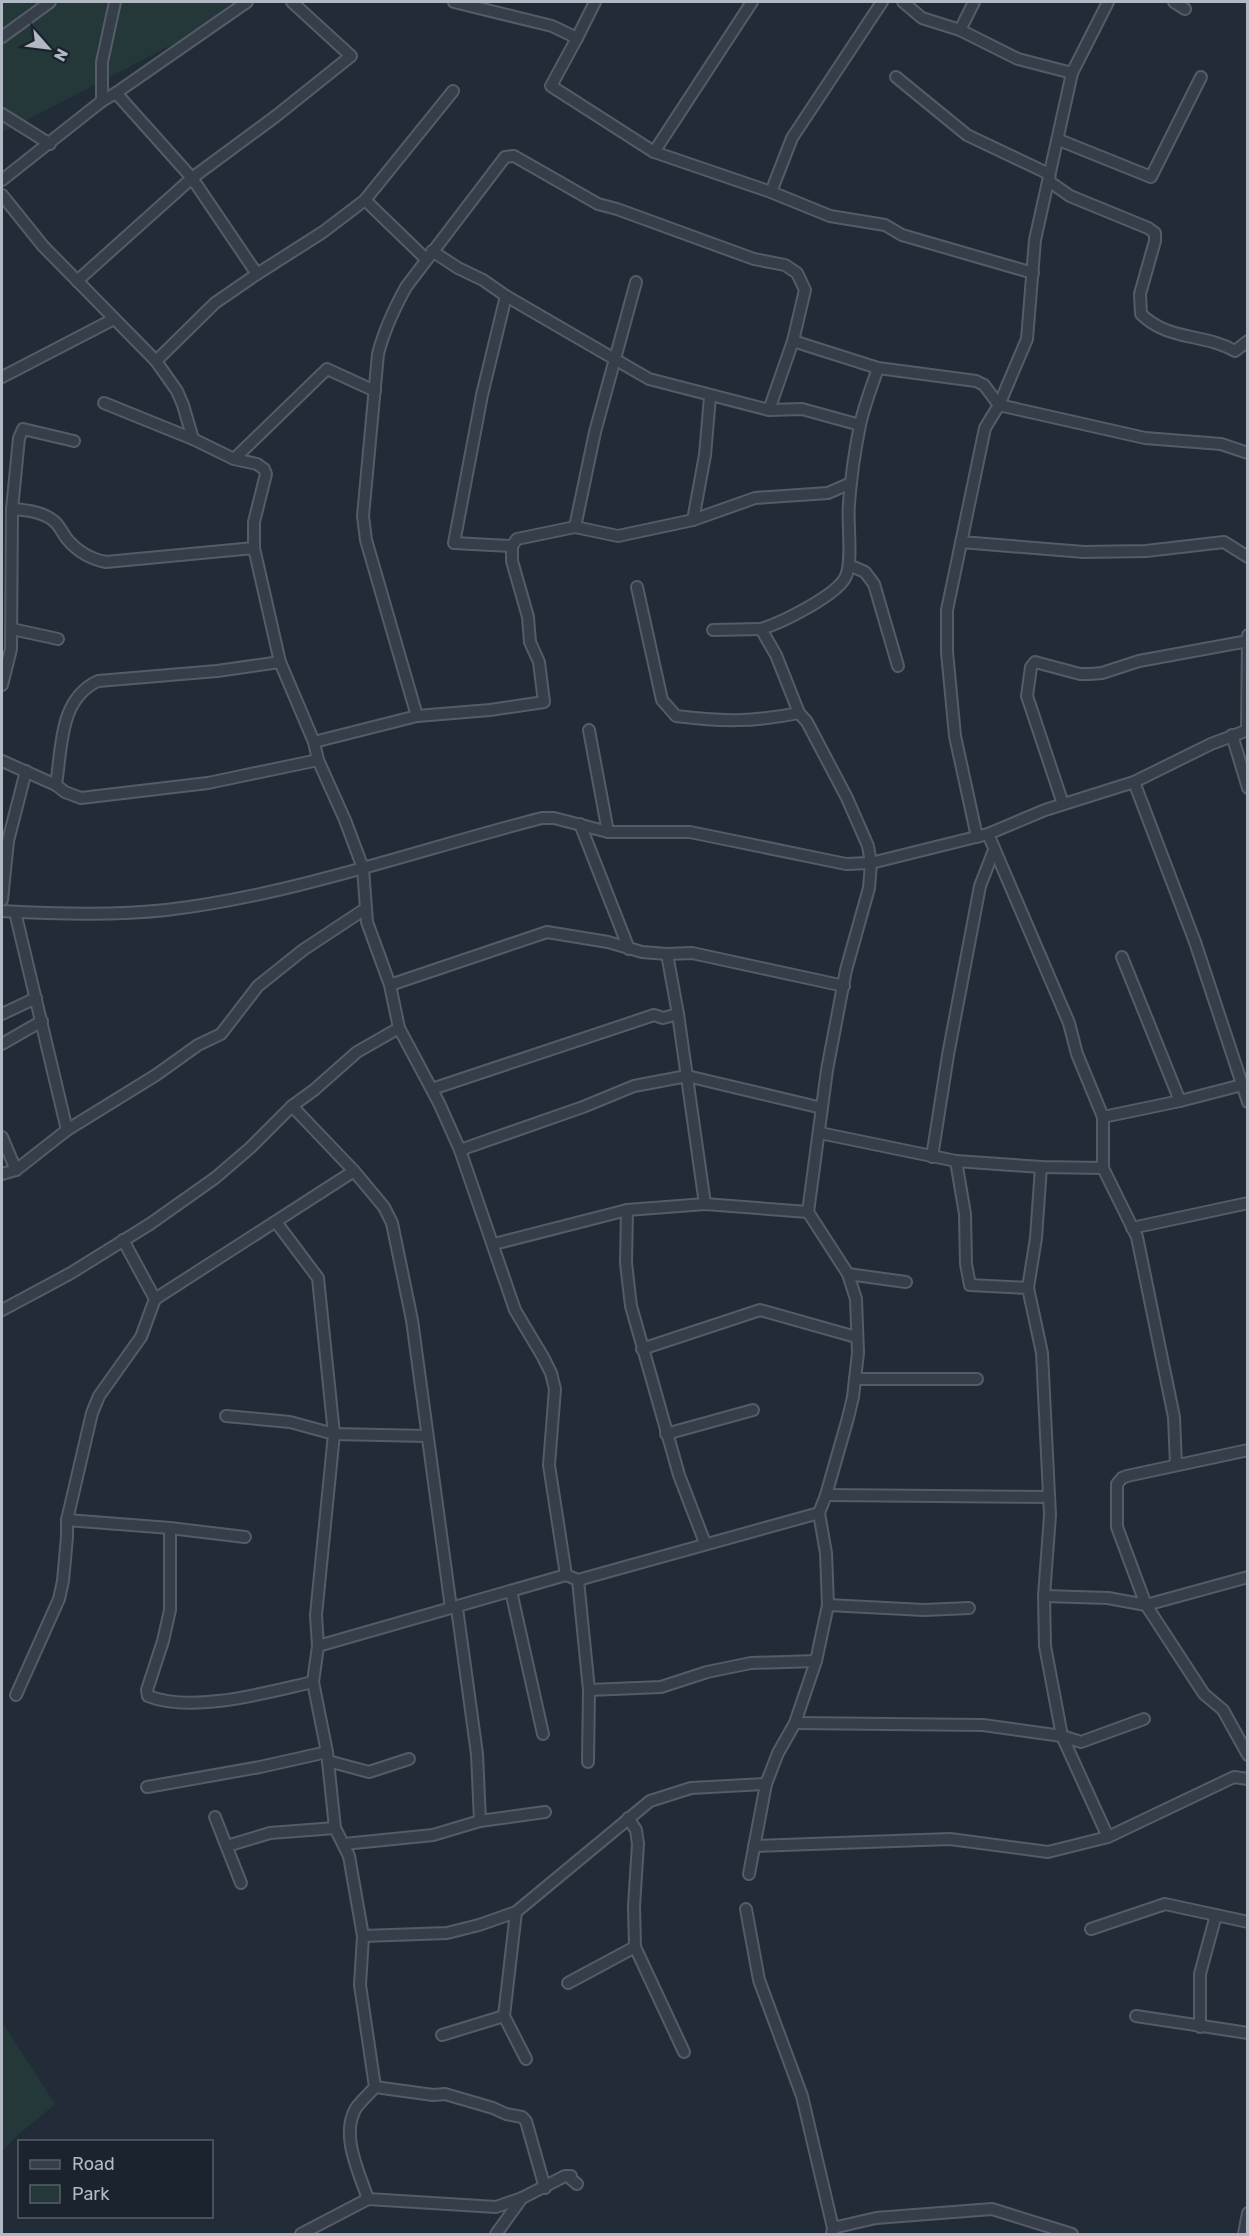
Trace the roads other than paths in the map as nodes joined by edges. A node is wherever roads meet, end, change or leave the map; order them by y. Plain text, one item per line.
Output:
1 (50, 2) edge
2 (115, 2) edge
3 (247, 2) edge
4 (292, 2) edge
5 (454, 2) edge
6 (595, 2) edge
7 (752, 2) edge
8 (882, 2) edge
9 (903, 2) edge
10 (974, 2) edge
11 (1108, 2) edge
12 (1174, 2) edge
13 (1185, 9) dead end
14 (960, 30) junction
15 (2, 37) edge
16 (577, 38) junction
17 (1072, 73) junction
18 (896, 77) dead end
19 (1201, 77) dead end
20 (453, 91) dead end
21 (116, 93) junction
22 (102, 101) junction
23 (2, 114) edge
24 (1059, 140) junction
25 (50, 144) junction
26 (654, 152) junction
27 (1049, 174) junction
28 (192, 177) junction
29 (2, 180) edge
30 (771, 192) junction
31 (2, 195) edge
32 (365, 200) junction
33 (429, 255) junction
34 (1033, 273) junction
35 (257, 274) junction
36 (77, 281) junction
37 (636, 282) dead end
38 (507, 296) junction
39 (114, 319) junction
40 (793, 341) junction
41 (1248, 342) edge
42 (614, 360) junction
43 (156, 361) junction
44 (878, 368) junction
45 (2, 377) edge
46 (375, 391) junction
47 (710, 397) junction
48 (104, 403) dead end
49 (999, 405) junction
50 (769, 410) junction
51 (860, 425) junction
52 (193, 439) junction
53 (74, 441) dead end
54 (1248, 453) edge
55 (234, 459) junction
56 (851, 483) junction
57 (12, 509) junction
58 (693, 520) junction
59 (575, 527) junction
60 (961, 542) junction
61 (512, 546) junction
62 (254, 548) junction
63 (1248, 557) edge
64 (849, 565) junction
65 (637, 586) dead end
66 (12, 629) junction
67 (761, 629) junction
68 (712, 630) dead end
69 (58, 639) dead end
70 (1247, 639) edge
71 (280, 662) junction
72 (898, 666) dead end
73 (2, 685) edge
74 (799, 713) junction
75 (417, 716) junction
76 (589, 730) dead end
77 (1247, 730) edge
78 (1232, 735) junction
79 (314, 742) junction
80 (318, 760) junction
81 (2, 761) edge
82 (26, 771) junction
83 (1134, 782) junction
84 (56, 786) junction
85 (1248, 788) edge
86 (1063, 804) junction
87 (580, 824) junction
88 (608, 832) junction
89 (983, 836) junction
90 (994, 849) junction
91 (871, 863) junction
92 (363, 868) junction
93 (2, 900) edge
94 (365, 909) junction
95 (2, 911) edge
96 (15, 912) junction
97 (629, 949) junction
98 (667, 954) junction
99 (1122, 957) dead end
100 (390, 985) junction
101 (844, 986) junction
102 (36, 998) junction
103 (2, 1014) edge
104 (678, 1014) junction
105 (42, 1021) junction
106 (399, 1028) junction
107 (2, 1044) edge
108 (687, 1076) junction
109 (1242, 1085) junction
110 (432, 1089) junction
111 (1179, 1101) junction
112 (1248, 1102) edge
113 (292, 1106) junction
114 (822, 1108) junction
115 (1103, 1117) junction
116 (67, 1130) junction
117 (820, 1132) junction
118 (2, 1137) edge
119 (460, 1150) junction
120 (932, 1157) junction
121 (956, 1161) junction
122 (1041, 1167) junction
123 (1102, 1168) junction
124 (16, 1170) junction
125 (354, 1171) junction
126 (2, 1174) edge
127 (1248, 1203) edge
128 (705, 1204) junction
129 (627, 1210) junction
130 (808, 1212) junction
131 (276, 1222) junction
132 (1132, 1228) junction
133 (123, 1240) junction
134 (494, 1244) junction
135 (848, 1274) junction
136 (906, 1282) dead end
137 (1028, 1288) junction
138 (155, 1299) junction
139 (2, 1310) edge
140 (856, 1337) junction
141 (642, 1349) junction
142 (855, 1379) junction
143 (977, 1379) dead end
144 (753, 1410) dead end
145 (226, 1416) dead end
146 (334, 1434) junction
147 (666, 1434) junction
148 (427, 1436) junction
149 (1248, 1450) edge
150 (1176, 1465) junction
151 (826, 1496) junction
152 (1049, 1497) junction
153 (819, 1513) junction
154 (67, 1520) junction
155 (170, 1528) junction
156 (245, 1536) dead end
157 (705, 1543) junction
158 (566, 1575) junction
159 (1248, 1577) edge
160 (578, 1580) junction
161 (511, 1591) junction
162 (1044, 1596) junction
163 (828, 1605) junction
164 (1146, 1605) junction
165 (454, 1608) junction
166 (969, 1608) dead end
167 (318, 1646) junction
168 (816, 1661) junction
169 (314, 1682) junction
170 (590, 1690) junction
171 (16, 1695) dead end
172 (1144, 1719) dead end
173 (795, 1723) junction
174 (543, 1734) dead end
175 (1062, 1736) junction
176 (1248, 1755) edge
177 (327, 1757) junction
178 (409, 1759) dead end
179 (588, 1762) dead end
180 (1248, 1779) edge
181 (766, 1785) junction
182 (147, 1788) dead end
183 (544, 1812) dead end
184 (215, 1817) dead end
185 (628, 1818) junction
186 (480, 1821) junction
187 (335, 1828) junction
188 (1108, 1837) junction
189 (344, 1844) junction
190 (226, 1846) junction
191 (754, 1846) junction
192 (749, 1874) dead end
193 (241, 1883) dead end
194 (746, 1909) dead end
195 (516, 1912) junction
196 (1216, 1916) junction
197 (1248, 1922) edge
198 (1091, 1929) dead end
199 (363, 1936) junction
200 (635, 1947) junction
201 (568, 1983) dead end
202 (504, 2016) junction
203 (1136, 2016) dead end
204 (1200, 2027) junction
205 (1248, 2033) edge
206 (442, 2035) dead end
207 (684, 2052) dead end
208 (526, 2059) dead end
209 (375, 2087) junction
210 (577, 2184) dead end
211 (545, 2188) junction
212 (522, 2198) junction
213 (368, 2199) junction
214 (1248, 2213) edge
215 (832, 2231) edge
216 (301, 2235) edge
217 (496, 2235) edge
218 (1072, 2235) edge
219 (1244, 2235) edge

1 - 15 street
2 - 22 street
3 - 21 street
4 - 28 street
5 - 16 street
6 - 16 street
7 - 26 street
8 - 30 street
9 - 14 street
10 - 14 street
11 - 17 street
12 - 13 street
14 - 17 street
16 - 26 street
17 - 24 street
18 - 27 street
19 - 24 street
20 - 32 street
21 - 22 street
21 - 28 street
22 - 25 street
23 - 25 street
24 - 27 street
25 - 29 street
26 - 30 street
27 - 34 street
27 - 41 street
28 - 35 street
28 - 36 street
30 - 34 street
31 - 36 street
32 - 33 street
32 - 35 street
33 - 38 street
33 - 40 street
33 - 46 street
34 - 49 street
35 - 43 street
36 - 39 street
37 - 42 street
38 - 42 street
38 - 61 street
39 - 43 street
39 - 45 street
40 - 44 street
40 - 50 street
42 - 47 street
42 - 59 street
43 - 52 street
44 - 49 street
44 - 51 street
46 - 55 street
46 - 75 street
47 - 50 street
47 - 58 street
48 - 52 street
49 - 54 street
49 - 60 street
50 - 51 street
51 - 56 street
52 - 55 street
53 - 57 street
55 - 62 street
56 - 58 street
56 - 64 street
57 - 62 street
57 - 66 street
58 - 59 street
59 - 61 street
60 - 63 street
60 - 89 street
61 - 75 street
62 - 71 street
64 - 67 street
64 - 72 street
65 - 74 street
66 - 69 street
66 - 73 street
67 - 68 street
67 - 74 street
70 - 77 street
70 - 86 street
71 - 79 street
71 - 84 street
74 - 91 street
75 - 79 street
76 - 88 street
77 - 78 street
78 - 83 street
78 - 85 street
79 - 80 street
80 - 84 street
80 - 92 street
81 - 82 street
82 - 84 street
82 - 93 street
83 - 86 street
83 - 109 street
86 - 89 street
87 - 88 street
87 - 92 street
87 - 97 street
88 - 91 street
89 - 90 street
89 - 91 street
90 - 115 street
90 - 120 street
91 - 101 street
92 - 94 street
92 - 96 street
94 - 100 street
94 - 116 street
95 - 96 street
96 - 102 street
97 - 98 street
97 - 100 street
98 - 101 street
98 - 104 street
99 - 111 street
100 - 106 street
101 - 114 street
102 - 103 street
102 - 105 street
104 - 108 street
104 - 110 street
105 - 107 street
105 - 116 street
106 - 110 street
106 - 113 street
108 - 114 street
108 - 119 street
108 - 128 street
109 - 111 street
109 - 112 street
110 - 119 street
111 - 115 street
113 - 125 street
113 - 133 street
114 - 117 street
115 - 123 street
116 - 124 street
117 - 120 street
117 - 130 street
118 - 124 street
119 - 134 street
120 - 121 street
121 - 122 street
121 - 137 street
122 - 123 street
122 - 137 street
123 - 132 street
124 - 126 street
125 - 131 street
125 - 148 street
127 - 132 street
128 - 129 street
128 - 130 street
129 - 134 street
129 - 141 street
130 - 135 street
131 - 138 street
131 - 146 street
132 - 150 street
133 - 138 street
133 - 139 street
134 - 158 street
135 - 136 street
135 - 140 street
137 - 152 street
138 - 154 street
140 - 141 street
140 - 142 street
141 - 147 street
142 - 143 street
142 - 151 street
144 - 147 street
145 - 146 street
146 - 148 street
146 - 167 street
147 - 157 street
148 - 165 street
149 - 150 street
150 - 164 street
151 - 152 street
151 - 153 street
152 - 162 street
153 - 157 street
153 - 163 street
154 - 155 street
154 - 171 street
155 - 156 street
155 - 169 street
157 - 160 street
158 - 160 street
158 - 161 street
159 - 164 street
160 - 170 street
161 - 165 street
161 - 174 street
162 - 164 street
162 - 175 street
163 - 166 street
163 - 168 street
164 - 176 street
165 - 167 street
165 - 186 street
167 - 169 street
168 - 170 street
168 - 173 street
169 - 177 street
170 - 179 street
172 - 175 street
173 - 175 street
173 - 181 street
175 - 188 street
177 - 178 street
177 - 182 street
177 - 187 street
180 - 188 street
181 - 185 street
181 - 191 street
183 - 186 street
184 - 190 street
185 - 195 street
185 - 200 street
186 - 189 street
187 - 189 street
187 - 190 street
188 - 191 street
189 - 199 street
190 - 193 street
191 - 192 street
194 - 215 street
195 - 199 street
195 - 202 street
196 - 197 street
196 - 198 street
196 - 204 street
199 - 209 street
200 - 201 street
200 - 207 street
202 - 206 street
202 - 208 street
203 - 204 street
204 - 205 street
209 - 211 street
209 - 213 street
210 - 211 street
211 - 212 street
212 - 213 street
212 - 217 street
213 - 216 street
214 - 219 street
215 - 218 street

